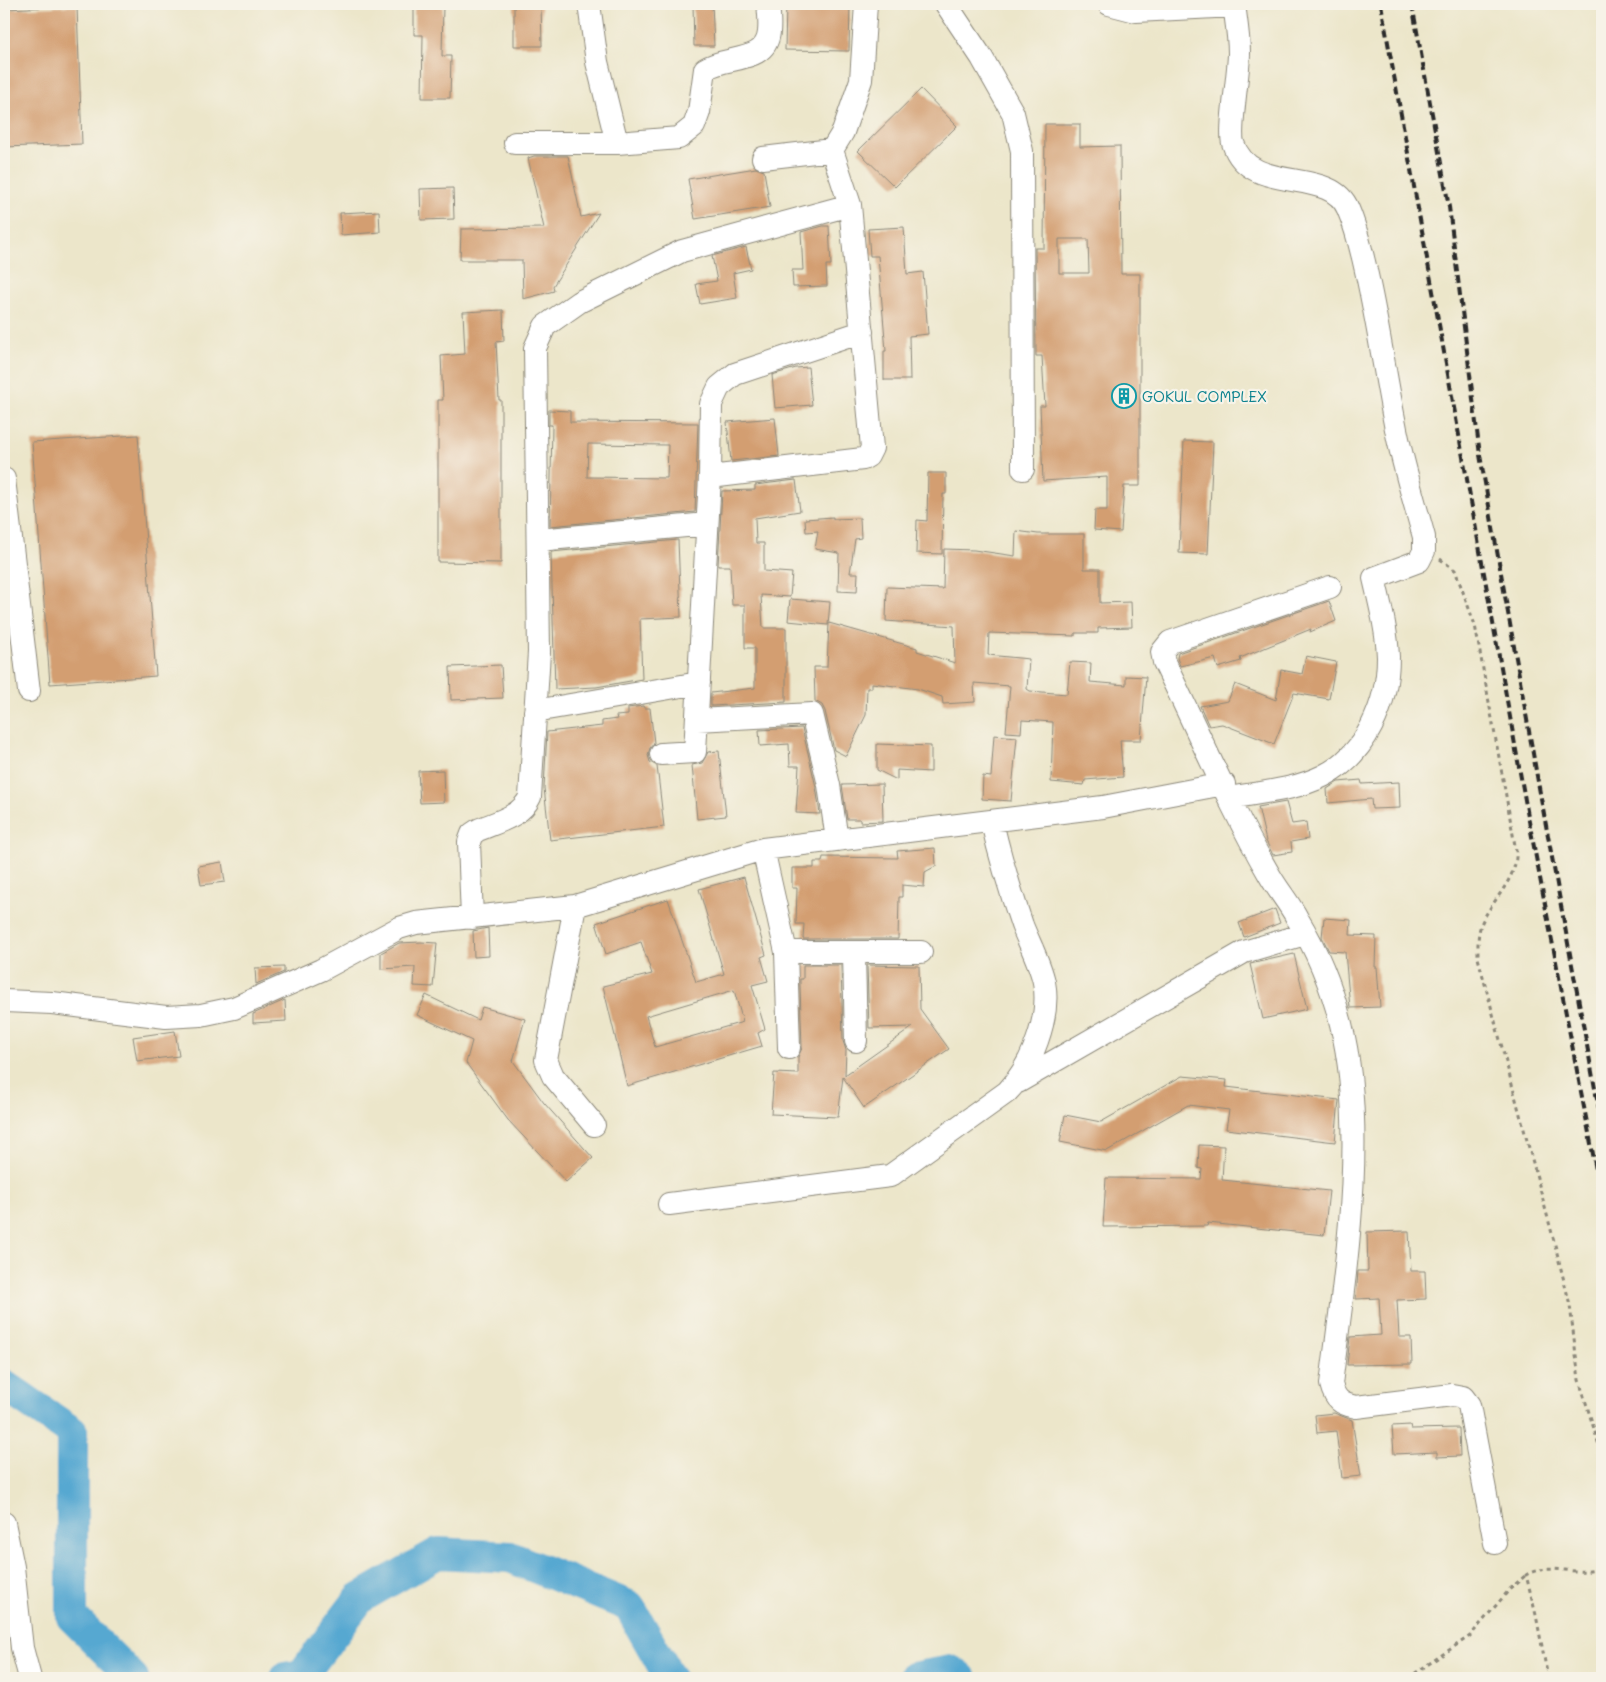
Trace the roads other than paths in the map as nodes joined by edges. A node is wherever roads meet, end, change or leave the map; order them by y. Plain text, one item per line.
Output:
1 (589, 4) edge
2 (768, 4) edge
3 (866, 4) edge
4 (946, 4) edge
5 (1108, 4) edge
6 (1235, 5) edge
7 (515, 143) dead end
8 (617, 143) junction
9 (832, 150) junction
10 (763, 158) dead end
11 (850, 205) junction
12 (862, 332) junction
13 (1024, 470) dead end
14 (710, 478) junction
15 (4, 479) edge
16 (708, 524) junction
17 (539, 540) junction
18 (1330, 587) dead end
19 (699, 683) junction
20 (29, 691) dead end
21 (535, 711) junction
22 (697, 720) junction
23 (661, 754) dead end
24 (1227, 791) junction
25 (992, 822) junction
26 (837, 840) junction
27 (764, 849) junction
28 (575, 906) junction
29 (472, 918) junction
30 (1305, 934) junction
31 (786, 952) junction
32 (921, 952) dead end
33 (854, 954) junction
34 (4, 1001) edge
35 (856, 1041) dead end
36 (789, 1048) dead end
37 (1015, 1084) junction
38 (594, 1125) dead end
39 (669, 1204) dead end
40 (4, 1523) edge
41 (1495, 1543) dead end
42 (30, 1678) edge

1 - 8 street
2 - 8 street
3 - 9 street
4 - 13 street
5 - 6 street
6 - 24 street
7 - 8 street
9 - 10 street
9 - 11 street
11 - 12 street
11 - 17 street
12 - 14 street
12 - 14 street
14 - 16 street
15 - 20 street
16 - 17 street
16 - 19 street
17 - 21 street
18 - 24 street
19 - 21 street
19 - 22 street
21 - 29 street
22 - 23 street
22 - 26 street
24 - 25 street
24 - 30 street
25 - 26 street
25 - 37 street
26 - 27 street
27 - 28 street
27 - 31 street
28 - 29 street
28 - 38 street
29 - 34 street
30 - 37 street
30 - 41 street
31 - 33 street
31 - 36 street
32 - 33 street
33 - 35 street
37 - 39 street
40 - 42 street

